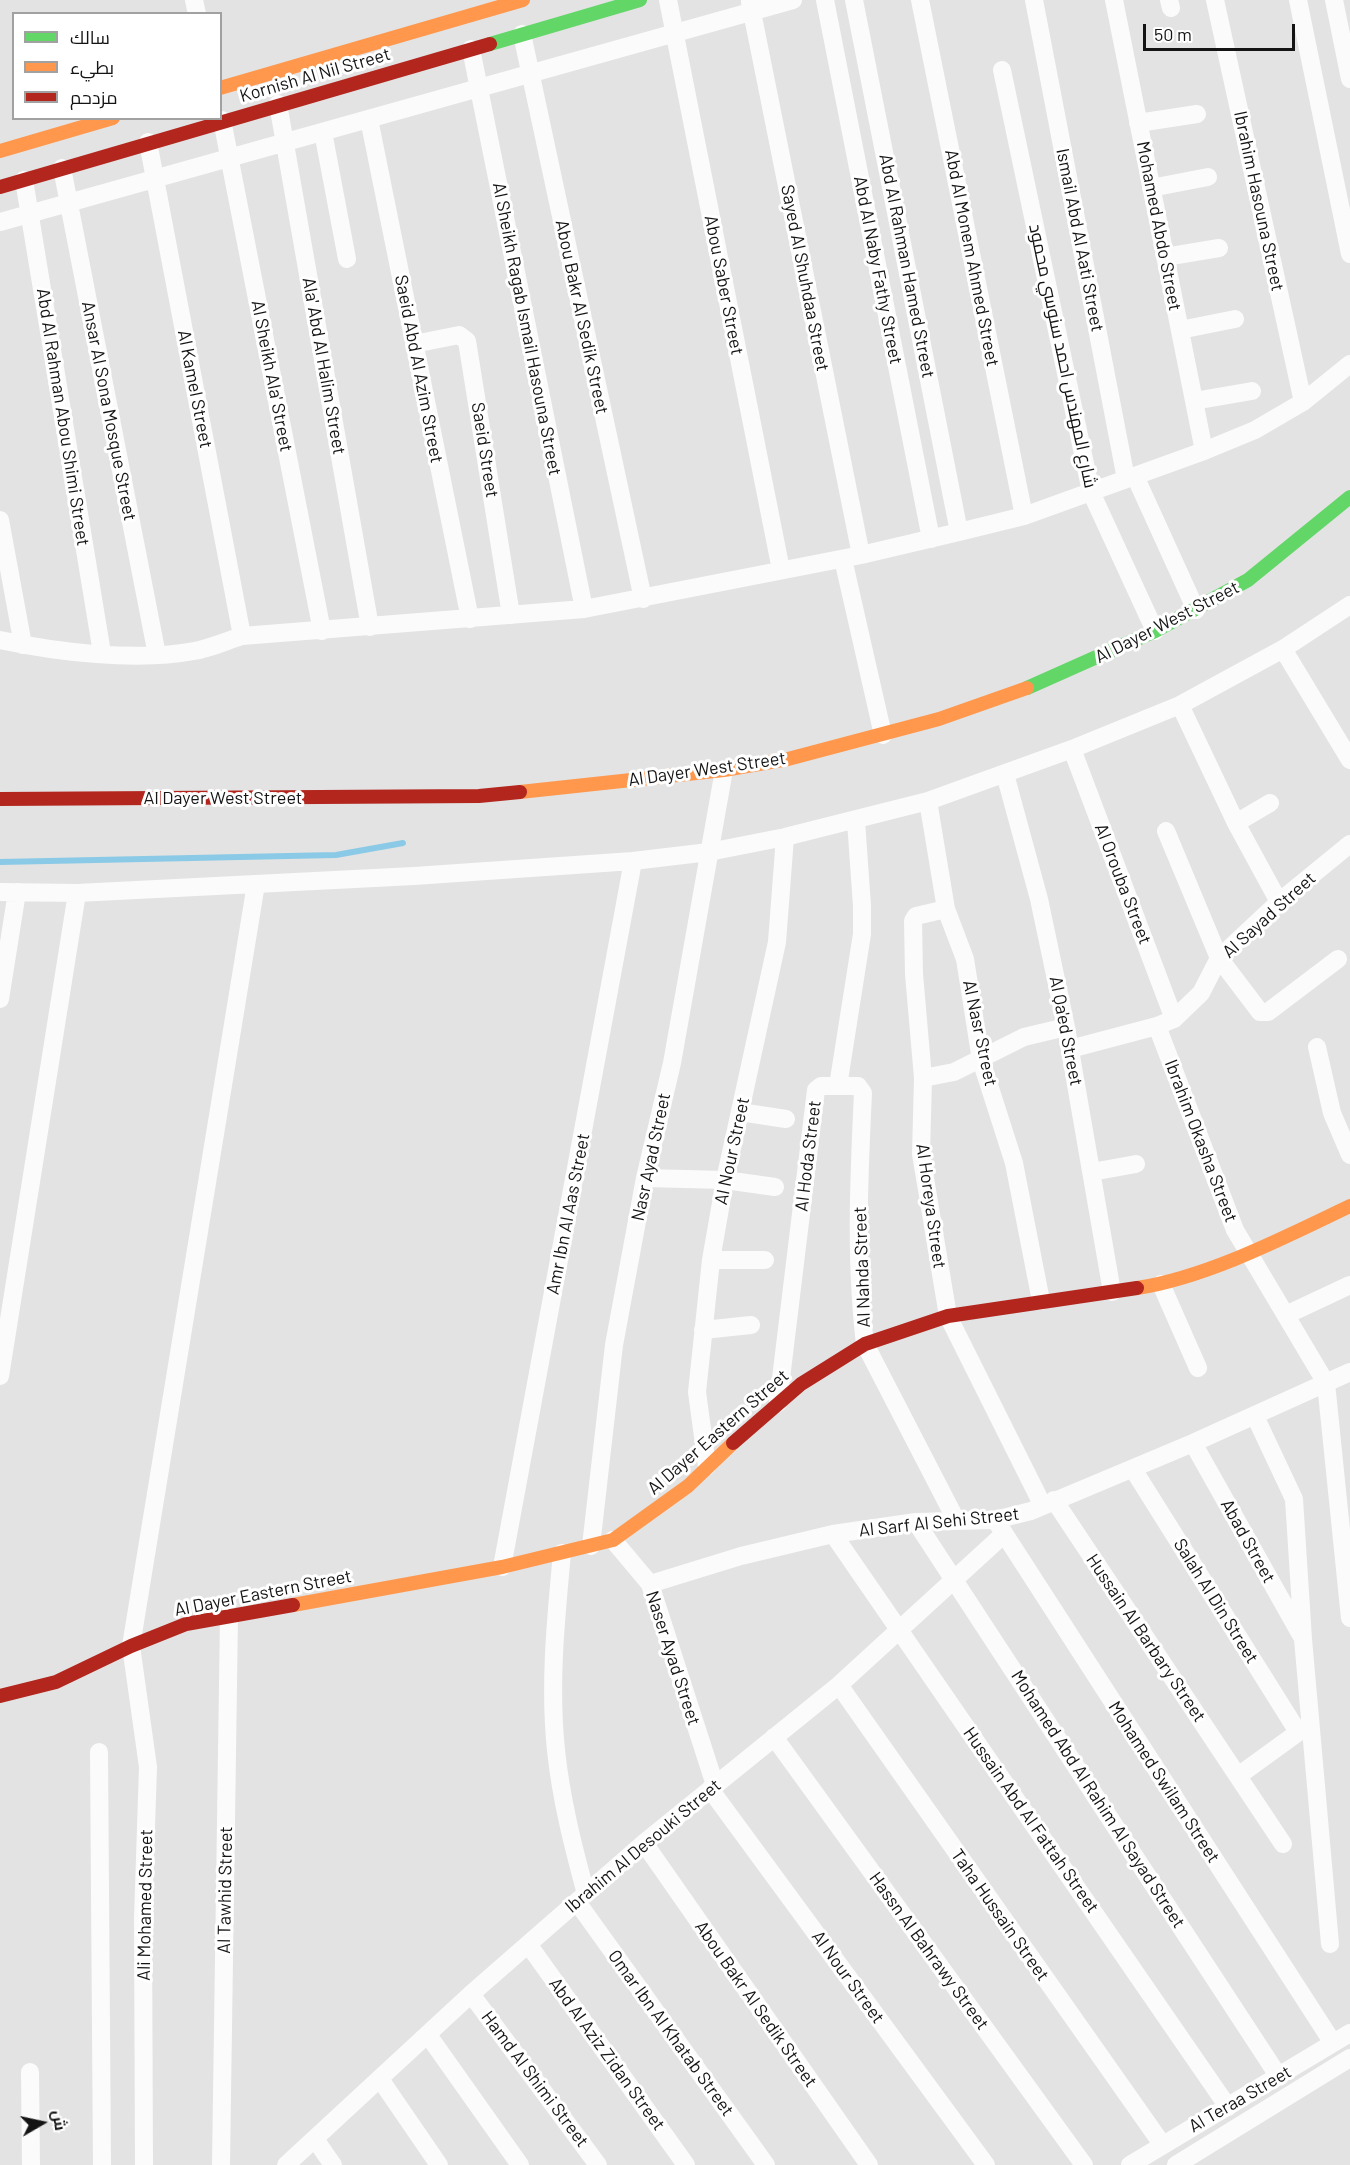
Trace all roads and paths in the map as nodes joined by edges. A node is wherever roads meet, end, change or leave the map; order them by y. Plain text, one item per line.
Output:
1 (523, 0) edge
2 (640, 0) edge
3 (668, 0) edge
4 (793, 0) edge
5 (825, 0) edge
6 (854, 0) edge
7 (920, 0) edge
8 (1034, 0) edge
9 (1114, 0) edge
10 (1215, 0) edge
11 (1298, 0) edge
12 (1334, 0) edge
13 (751, 6) edge
14 (522, 34) junction
15 (674, 34) junction
16 (471, 49) junction
17 (1002, 70) dead end
18 (530, 75) junction
19 (1350, 79) edge
20 (222, 87) edge
21 (479, 89) junction
22 (278, 104) junction
23 (1197, 114) dead end
24 (369, 119) junction
25 (106, 120) edge
26 (222, 120) junction
27 (1138, 123) junction
28 (322, 132) junction
29 (148, 142) junction
30 (285, 143) junction
31 (0, 151) edge
32 (229, 158) junction
33 (62, 168) junction
34 (1208, 177) dead end
35 (155, 179) junction
36 (24, 180) junction
37 (0, 187) edge
38 (1151, 188) junction
39 (69, 203) junction
40 (29, 214) junction
41 (1346, 220) edge
42 (0, 222) edge
43 (1219, 248) dead end
44 (1350, 254) edge
45 (1165, 258) junction
46 (347, 260) dead end
47 (1235, 319) dead end
48 (1180, 330) junction
49 (414, 344) junction
50 (1350, 364) edge
51 (1252, 391) dead end
52 (1194, 401) junction
53 (1303, 402) junction
54 (1204, 451) junction
55 (1130, 478) junction
56 (1091, 492) junction
57 (1350, 497) edge
58 (1024, 516) junction
59 (0, 520) edge
60 (959, 532) junction
61 (931, 539) junction
62 (861, 555) junction
63 (843, 559) junction
64 (781, 570) junction
65 (643, 600) junction
66 (1350, 605) edge
67 (584, 609) junction
68 (1196, 610) junction
69 (511, 615) junction
70 (470, 619) junction
71 (370, 627) junction
72 (322, 631) junction
73 (1155, 631) junction
74 (243, 636) junction
75 (0, 640) edge
76 (23, 645) junction
77 (1283, 649) junction
78 (102, 653) junction
79 (157, 655) junction
80 (1180, 705) junction
81 (883, 735) junction
82 (1072, 749) junction
83 (1350, 760) edge
84 (724, 770) junction
85 (1005, 774) junction
86 (0, 799) edge
87 (928, 801) junction
88 (1270, 803) dead end
89 (855, 821) junction
90 (1236, 823) junction
91 (1166, 831) dead end
92 (785, 837) junction
93 (1350, 844) edge
94 (709, 852) junction
95 (633, 861) junction
96 (256, 884) junction
97 (9, 892) edge
98 (77, 892) junction
99 (1279, 902) junction
100 (946, 909) junction
101 (1219, 958) junction
102 (1338, 959) dead end
103 (0, 999) edge
104 (1166, 1022) junction
105 (1066, 1027) junction
106 (1317, 1047) dead end
107 (1070, 1049) junction
108 (981, 1060) junction
109 (923, 1078) junction
110 (838, 1086) junction
111 (740, 1112) junction
112 (786, 1119) dead end
113 (1350, 1155) edge
114 (1136, 1164) dead end
115 (1092, 1172) junction
116 (645, 1178) junction
117 (725, 1180) junction
118 (775, 1187) dead end
119 (1350, 1206) edge
120 (1249, 1253) junction
121 (711, 1260) junction
122 (765, 1260) dead end
123 (1161, 1284) junction
124 (1350, 1285) edge
125 (1112, 1292) junction
126 (1041, 1301) junction
127 (948, 1316) junction
128 (1286, 1316) junction
129 (751, 1325) dead end
130 (703, 1329) junction
131 (865, 1344) junction
132 (1198, 1368) dead end
133 (1350, 1372) edge
134 (0, 1376) edge
135 (1326, 1383) junction
136 (778, 1403) junction
137 (1255, 1416) junction
138 (1193, 1443) junction
139 (707, 1466) junction
140 (1133, 1469) junction
141 (1048, 1503) junction
142 (956, 1520) junction
143 (916, 1522) junction
144 (1000, 1527) junction
145 (833, 1534) junction
146 (613, 1540) junction
147 (591, 1546) junction
148 (562, 1553) junction
149 (502, 1567) junction
150 (955, 1579) junction
151 (650, 1584) junction
152 (229, 1615) junction
153 (1350, 1618) edge
154 (900, 1630) junction
155 (1303, 1639) junction
156 (131, 1646) junction
157 (839, 1685) junction
158 (0, 1696) edge
159 (1305, 1727) junction
160 (774, 1737) junction
161 (99, 1752) dead end
162 (1238, 1776) junction
163 (712, 1787) junction
164 (644, 1843) junction
165 (1282, 1844) dead end
166 (581, 1898) junction
167 (528, 1944) junction
168 (1330, 1944) dead end
169 (471, 1994) junction
170 (1350, 2033) edge
171 (428, 2035) junction
172 (1334, 2043) junction
173 (1350, 2058) edge
174 (30, 2072) dead end
175 (1279, 2077) junction
176 (380, 2079) junction
177 (1228, 2107) junction
178 (315, 2139) junction
179 (1162, 2144) junction
180 (31, 2165) edge
181 (102, 2165) edge
182 (144, 2165) edge
183 (221, 2165) edge
184 (286, 2165) edge
185 (333, 2165) edge
186 (439, 2165) edge
187 (520, 2165) edge
188 (598, 2165) edge
189 (686, 2165) edge
190 (766, 2165) edge
191 (869, 2165) edge
192 (986, 2165) edge
193 (1084, 2165) edge
194 (1130, 2165) edge
195 (1176, 2165) edge

1 - 20 main road, Kornish Al Nil Street
2 - 14 main road, Kornish Al Nil Street
3 - 15 street, Abou Saber Street
4 - 13 street
5 - 61 street, Abd Al Naby Fathy Street
6 - 60 street, Abd Al Rahman Hamed Street
7 - 58 street, Abd Al Monem Ahmed Street
8 - 55 street, Ismail Abd Al Aati Street
9 - 27 street, Mohamed Abdo Street
10 - 53 street, Ibrahim Hasouna Street
11 - 41 street
12 - 19 street
13 - 15 street
13 - 62 street, Sayed Al Shuhdaa Street
14 - 16 main road, Kornish Al Nil Street
14 - 18 street, Abou Bakr Al Sedik Street
15 - 18 street
15 - 64 street, Abou Saber Street
16 - 21 street, Al Sheikh Ragab Ismail Hasouna Street
16 - 22 main road, Kornish Al Nil Street
17 - 56 street, شارع المهندس احمد سنوسي محمود
18 - 21 street
18 - 65 street, Abou Bakr Al Sedik Street
21 - 24 street
21 - 67 street, Al Sheikh Ragab Ismail Hasouna Street
22 - 26 main road, Kornish Al Nil Street
22 - 30 street, Ala' Abd Al Halim Street
23 - 27 street
24 - 28 street
24 - 49 street, Saeid Abd Al Azim Street
25 - 31 main road
26 - 29 main road, Kornish Al Nil Street
26 - 32 street, Al Sheikh Ala' Street
27 - 38 street, Mohamed Abdo Street
28 - 30 street
28 - 46 street
29 - 33 main road, Kornish Al Nil Street
29 - 35 street, Al Kamel Street
30 - 32 street
30 - 71 street, Ala' Abd Al Halim Street
32 - 35 street
32 - 72 street, Al Sheikh Ala' Street
33 - 36 main road, Kornish Al Nil Street
33 - 39 street, Ansar Al Sona Mosque Street
34 - 38 street
35 - 39 street
35 - 74 street, Al Kamel Street
36 - 37 main road, Kornish Al Nil Street
36 - 40 street, Abd Al Rahman Abou Shimi Street
38 - 45 street, Mohamed Abdo Street
39 - 40 street
39 - 79 street, Ansar Al Sona Mosque Street
40 - 42 street
40 - 78 street, Abd Al Rahman Abou Shimi Street
41 - 44 street
43 - 45 street
45 - 48 street, Mohamed Abdo Street
47 - 48 street
48 - 52 street, Mohamed Abdo Street
49 - 69 street, Saeid Street
49 - 70 street, Saeid Abd Al Azim Street
50 - 53 street
51 - 52 street
52 - 54 street, Mohamed Abdo Street
53 - 54 street
54 - 55 street
55 - 56 street
55 - 68 street, Ismail Abd Al Aati Street
56 - 58 street
56 - 73 street, شارع المهندس احمد سنوسي محمود
57 - 68 main road, Al Dayer West Street
58 - 60 street
59 - 76 street
60 - 61 street
61 - 62 street
62 - 63 street
63 - 64 street
63 - 81 street
64 - 65 street
65 - 67 street
66 - 77 street
67 - 69 street
68 - 73 main road, Al Dayer West Street
69 - 70 street
70 - 71 street
71 - 72 street
72 - 74 street
73 - 81 main road, Al Dayer West Street
74 - 79 street
75 - 76 street
76 - 78 street
77 - 80 street
77 - 83 street
78 - 79 street
80 - 82 street
80 - 90 street
81 - 84 main road, Al Dayer West Street
82 - 85 street
82 - 104 street, Al Orouba Street
84 - 86 main road, Al Dayer West Street
84 - 94 street, Nasr Ayad Street
85 - 87 street
85 - 105 street, Al Qa'ed Street
87 - 89 street
87 - 100 street, Al Nasr Street
88 - 90 street
89 - 92 street
89 - 110 street, Al Hoda Street
90 - 99 street
91 - 101 street
92 - 94 street
92 - 111 street, Al Nour Street
93 - 99 street, Al Sayad Street
94 - 95 street
94 - 116 street, Nasr Ayad Street
95 - 96 street
95 - 149 street, Amr Ibn Al Aas Street
96 - 98 street
96 - 156 street, Ali Mohamed Street
97 - 98 street
97 - 103 street
98 - 134 street
99 - 101 street, Al Sayad Street
100 - 108 street, Al Nasr Street
100 - 109 street, Al Horeya Street
101 - 102 street
101 - 104 street, Al Sayad Street
104 - 107 street, Al Sayad Street
104 - 120 street, Ibrahim Okasha Street
105 - 107 street, Al Qa'ed Street
105 - 108 street
106 - 113 street
107 - 115 street, Al Qa'ed Street
108 - 109 street
108 - 126 street, Al Nasr Street
109 - 127 street, Al Horeya Street
110 - 131 street, Al Nahda Street
110 - 136 street, Al Hoda Street
111 - 112 street
111 - 117 street, Al Nour Street
114 - 115 street
115 - 125 street, Al Qa'ed Street
116 - 117 street
116 - 147 street, Nasr Ayad Street
117 - 118 street
117 - 121 street, Al Nour Street
119 - 120 main road, Al Dayer Eastern Street
120 - 123 main road, Al Dayer Eastern Street
120 - 128 street, Ibrahim Okasha Street
121 - 122 street
121 - 130 street, Al Nour Street
123 - 125 main road, Al Dayer Eastern Street
123 - 132 street
124 - 128 street
125 - 126 main road, Al Dayer Eastern Street
126 - 127 main road, Al Dayer Eastern Street
127 - 131 main road, Al Dayer Eastern Street
127 - 141 street, Al Horeya Street
128 - 135 street, Ibrahim Okasha Street
129 - 130 street
130 - 139 street, Al Nour Street
131 - 136 main road, Al Dayer Eastern Street
131 - 142 street, Al Nahda Street
133 - 135 street, Al Sarf Al Sehi Street
135 - 137 street, Al Sarf Al Sehi Street
135 - 153 street
136 - 139 main road, Al Dayer Eastern Street
137 - 138 street, Al Sarf Al Sehi Street
137 - 155 street
138 - 140 street, Al Sarf Al Sehi Street
138 - 155 street, Abad Street
139 - 146 main road, Al Dayer Eastern Street
140 - 141 street, Al Sarf Al Sehi Street
140 - 159 street, Salah Al Din Street
141 - 144 street, Al Sarf Al Sehi Street
141 - 162 street, Hussain Al Barbary Street
142 - 143 street, Al Sarf Al Sehi Street
142 - 144 street, Al Sarf Al Sehi Street
143 - 145 street, Al Sarf Al Sehi Street
143 - 150 street, Mohamed Abd Al Rahim Al Sayad Street
144 - 150 street, Ibrahim Al Desouki Street
144 - 172 street, Mohamed Swilam Street
145 - 151 street, Al Sarf Al Sehi Street
145 - 154 street, Hussain Abd Al Fattah Street
146 - 147 main road, Al Dayer Eastern Street
146 - 151 street, Naser Ayad Street
147 - 148 main road, Al Dayer Eastern Street
148 - 149 main road, Al Dayer Eastern Street
148 - 166 street
149 - 152 main road, Al Dayer Eastern Street
150 - 154 street, Ibrahim Al Desouki Street
150 - 175 street, Mohamed Abd Al Rahim Al Sayad Street
151 - 163 street, Naser Ayad Street
152 - 156 main road, Al Dayer Eastern Street
152 - 183 street, Al Tawhid Street
154 - 157 street, Ibrahim Al Desouki Street
154 - 177 street, Hussain Abd Al Fattah Street
155 - 159 street
156 - 158 main road, Al Dayer Eastern Street
156 - 182 street, Ali Mohamed Street
157 - 160 street, Ibrahim Al Desouki Street
157 - 179 street, Taha Hussain Street
159 - 162 street
159 - 168 street
160 - 163 street, Ibrahim Al Desouki Street
160 - 193 street, Hassn Al Bahrawy Street
161 - 181 street
162 - 165 street, Hussain Al Barbary Street
163 - 164 street, Ibrahim Al Desouki Street
163 - 192 street, Al Nour Street
164 - 166 street, Ibrahim Al Desouki Street
164 - 191 street, Abou Bakr Al Sedik Street
166 - 167 street, Ibrahim Al Desouki Street
166 - 190 street, Omar Ibn Al Khatab Street
167 - 169 street, Ibrahim Al Desouki Street
167 - 189 street, Abd Al Aziz Zidan Street
169 - 171 street, Ibrahim Al Desouki Street
169 - 188 street, Hamd Al Shimi Street
170 - 172 street, Al Teraa Street
171 - 176 street, Ibrahim Al Desouki Street
171 - 187 street
172 - 175 street, Al Teraa Street
173 - 195 street, Al Teraa Street
174 - 180 street
175 - 177 street, Al Teraa Street
176 - 178 street, Ibrahim Al Desouki Street
176 - 186 street
177 - 179 street, Al Teraa Street
178 - 184 street, Ibrahim Al Desouki Street
178 - 185 street
179 - 194 street, Al Teraa Street

